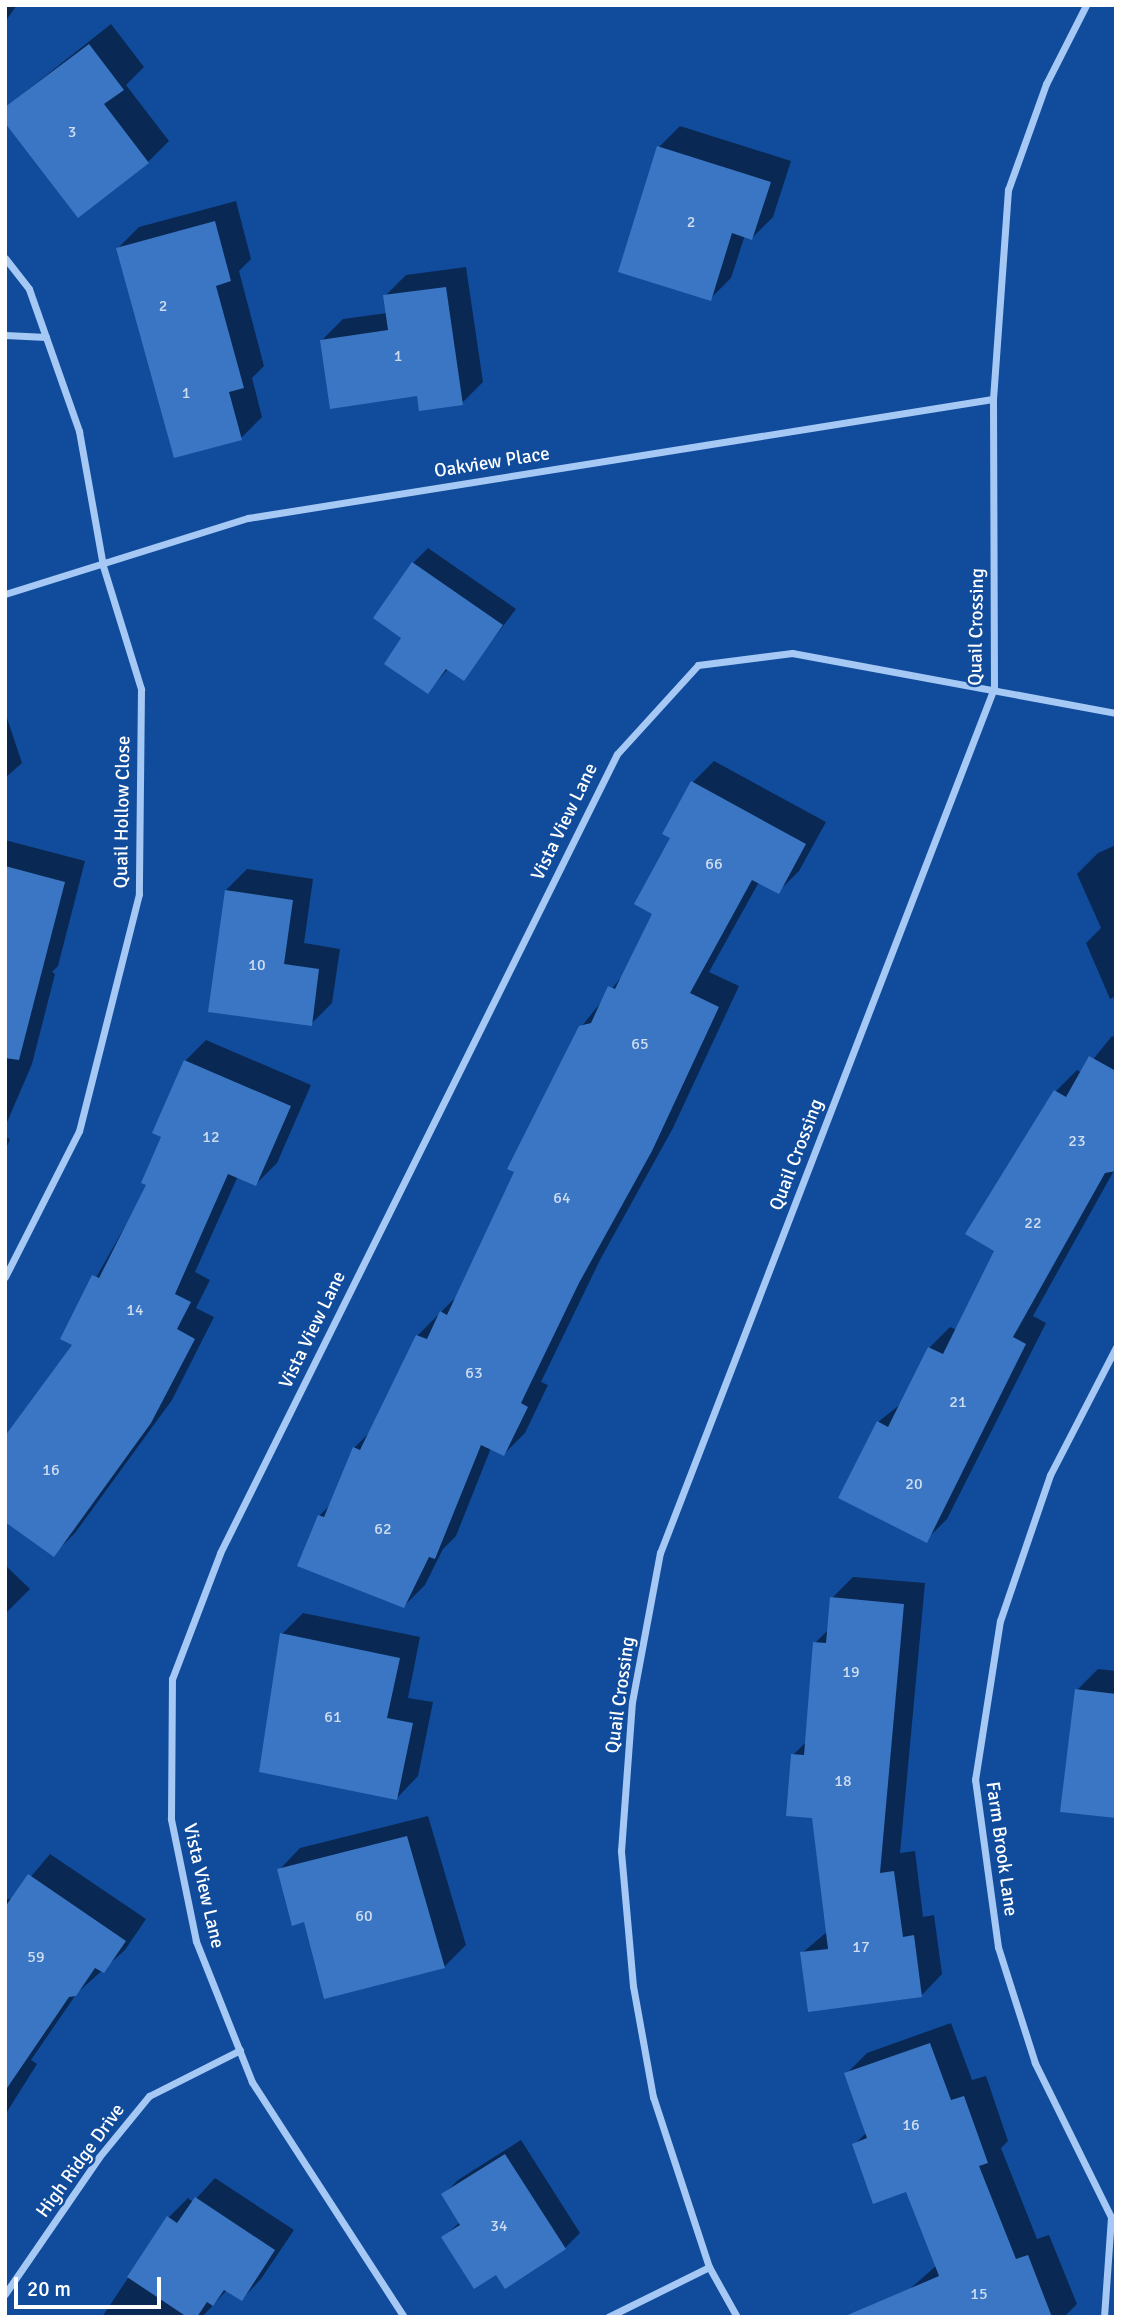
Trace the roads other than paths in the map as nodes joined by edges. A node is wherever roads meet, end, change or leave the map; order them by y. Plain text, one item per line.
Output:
1 (1086, 5) edge
2 (5, 258) edge
3 (5, 335) edge
4 (46, 337) junction
5 (993, 399) junction
6 (103, 566) junction
7 (5, 594) edge
8 (994, 688) junction
9 (1116, 713) edge
10 (5, 1277) edge
11 (1116, 1347) edge
12 (240, 2050) junction
13 (1114, 2216) edge
14 (709, 2267) junction
15 (5, 2294) edge
16 (404, 2317) edge
17 (608, 2317) edge
18 (737, 2317) edge
19 (1104, 2317) edge

1 - 5 street, Quail Crossing
2 - 4 street, Quail Hollow Close
3 - 4 street
4 - 6 street, Quail Hollow Close
5 - 6 street, Oakview Place
5 - 8 street, Quail Crossing
6 - 7 street, Oakview Place
6 - 10 street, Quail Hollow Close
8 - 9 street
8 - 12 street, Vista View Lane
8 - 14 street, Quail Crossing
11 - 13 street, Farm Brook Lane
12 - 15 street, High Ridge Drive
12 - 16 street, Vista View Lane
13 - 19 street, Farm Brook Lane
14 - 17 street
14 - 18 street, Quail Crossing

